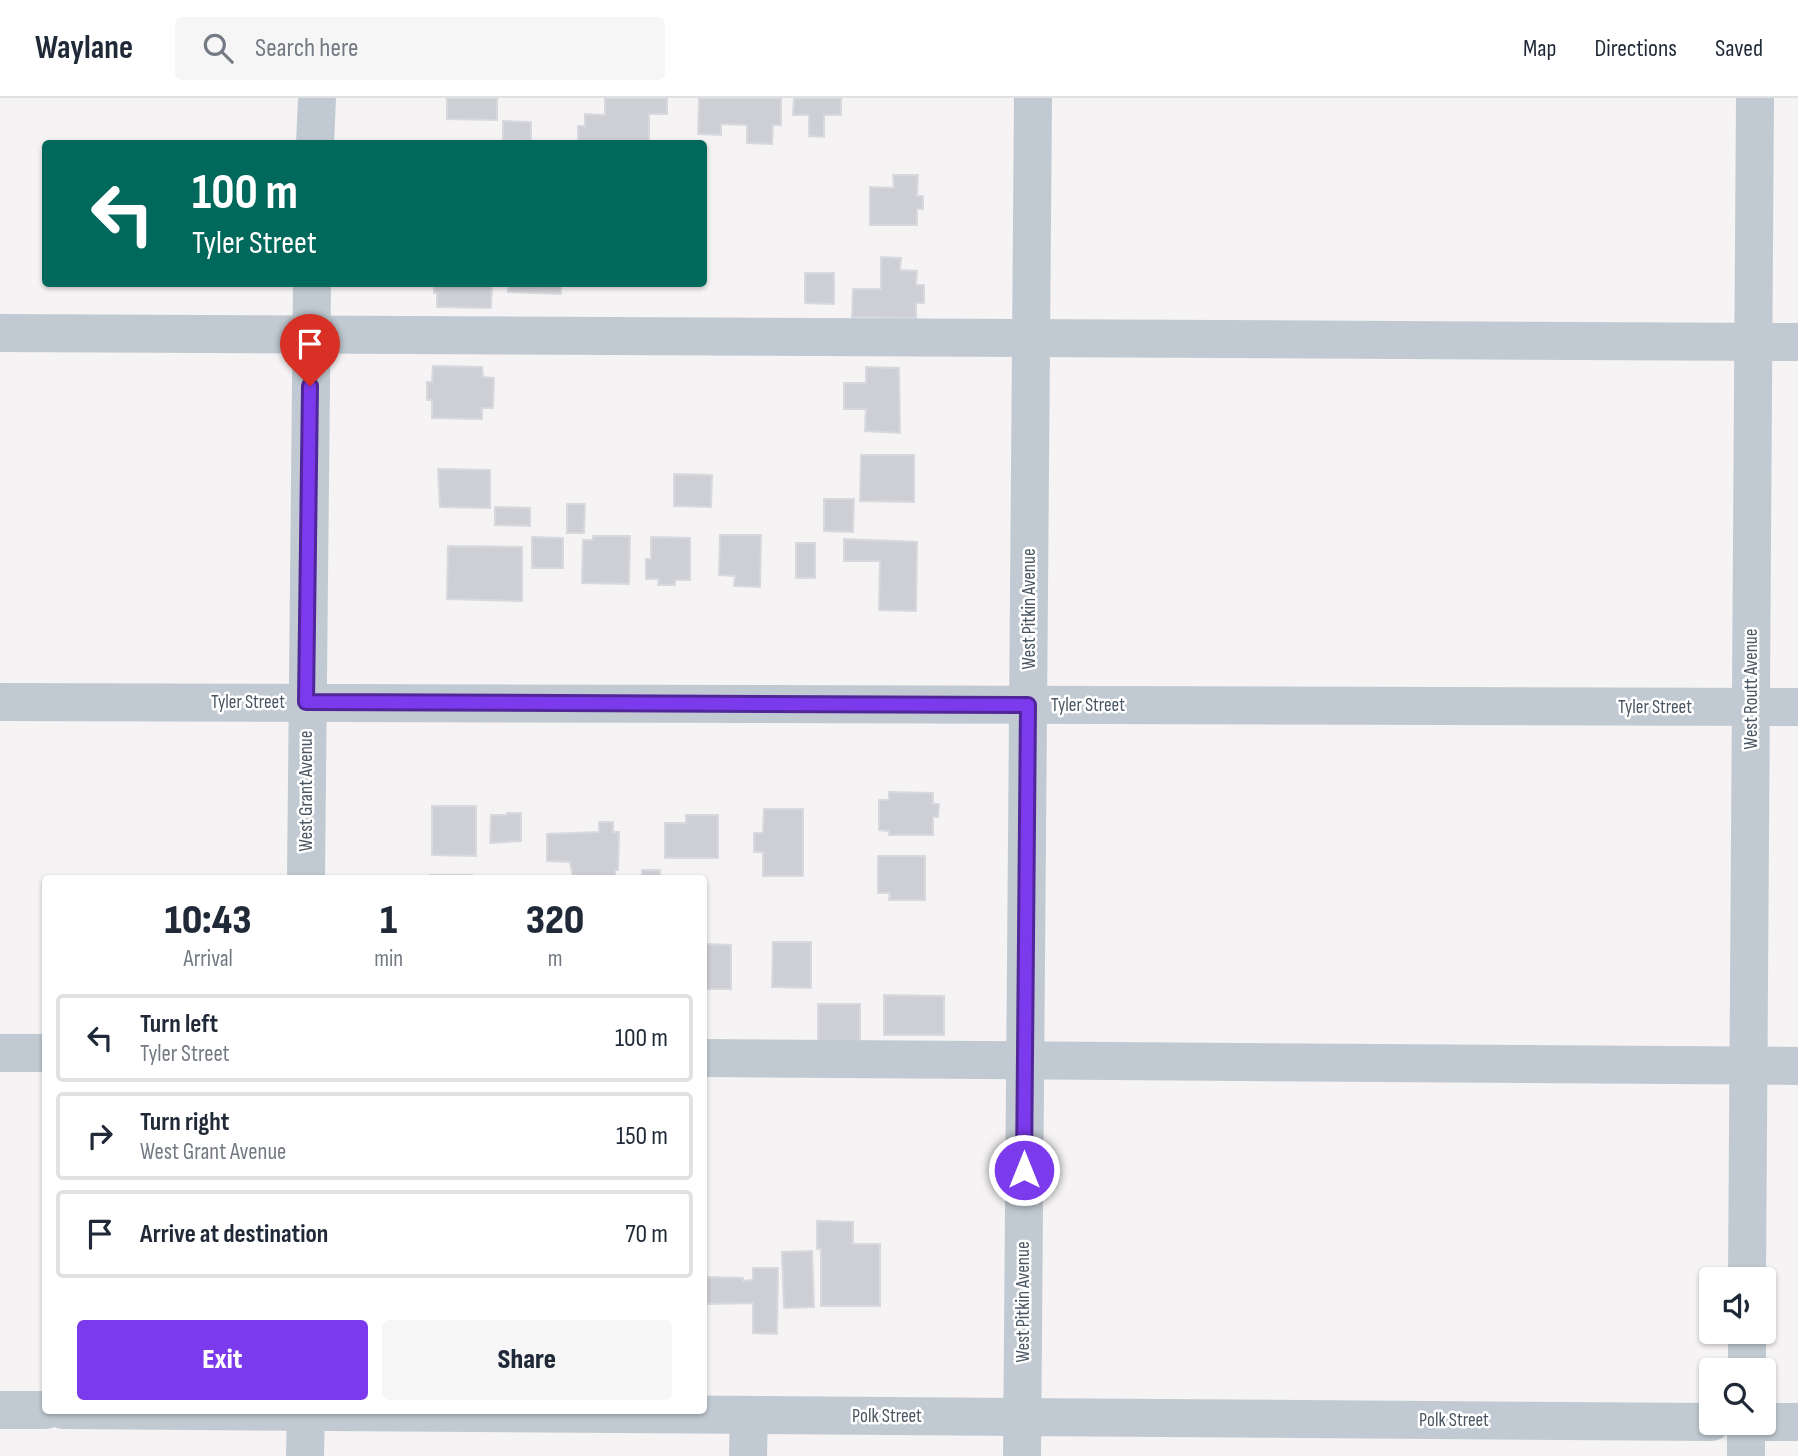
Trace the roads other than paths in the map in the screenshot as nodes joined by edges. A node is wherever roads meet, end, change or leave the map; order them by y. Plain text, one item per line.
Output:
1 (317, 98) edge
2 (1033, 98) edge
3 (1755, 98) edge
4 (316, 140) edge
5 (312, 287) edge
6 (0, 333) edge
7 (311, 333) junction
8 (1031, 339) junction
9 (1754, 342) junction
10 (1798, 342) edge
11 (0, 702) edge
12 (306, 702) junction
13 (1028, 705) junction
14 (1751, 707) junction
15 (1798, 707) edge
16 (306, 875) edge
17 (0, 1053) edge
18 (42, 1053) edge
19 (707, 1058) edge
20 (1025, 1060) junction
21 (1749, 1065) junction
22 (1798, 1066) edge
23 (1747, 1267) edge
24 (0, 1410) edge
25 (42, 1410) edge
26 (306, 1414) edge
27 (638, 1414) edge
28 (749, 1415) junction
29 (1022, 1417) junction
30 (1699, 1422) edge
31 (1776, 1422) edge
32 (1798, 1422) edge
33 (1746, 1435) edge
34 (305, 1456) edge
35 (748, 1456) edge
36 (1022, 1456) edge
37 (1746, 1456) edge

1 - 4 street
2 - 8 street, West Pitkin Avenue
3 - 9 street, West Routt Avenue
5 - 7 street, West Grant Avenue
6 - 7 street
7 - 8 street
7 - 12 street, West Grant Avenue
8 - 9 street
8 - 13 street, West Pitkin Avenue
9 - 10 street
9 - 14 street, West Routt Avenue
11 - 12 street, Tyler Street
12 - 13 street, Tyler Street
12 - 16 street, West Grant Avenue
13 - 14 street, Tyler Street
13 - 20 street, West Pitkin Avenue
14 - 15 street, Tyler Street
14 - 21 street, West Routt Avenue
17 - 18 street
19 - 20 street
20 - 21 street
20 - 29 street, West Pitkin Avenue
21 - 22 street
21 - 23 street, West Routt Avenue
24 - 25 street
26 - 34 street
27 - 28 street, Polk Street
28 - 29 street, Polk Street
28 - 35 street
29 - 30 street, Polk Street
29 - 36 street, West Pitkin Avenue
31 - 32 street
33 - 37 street

